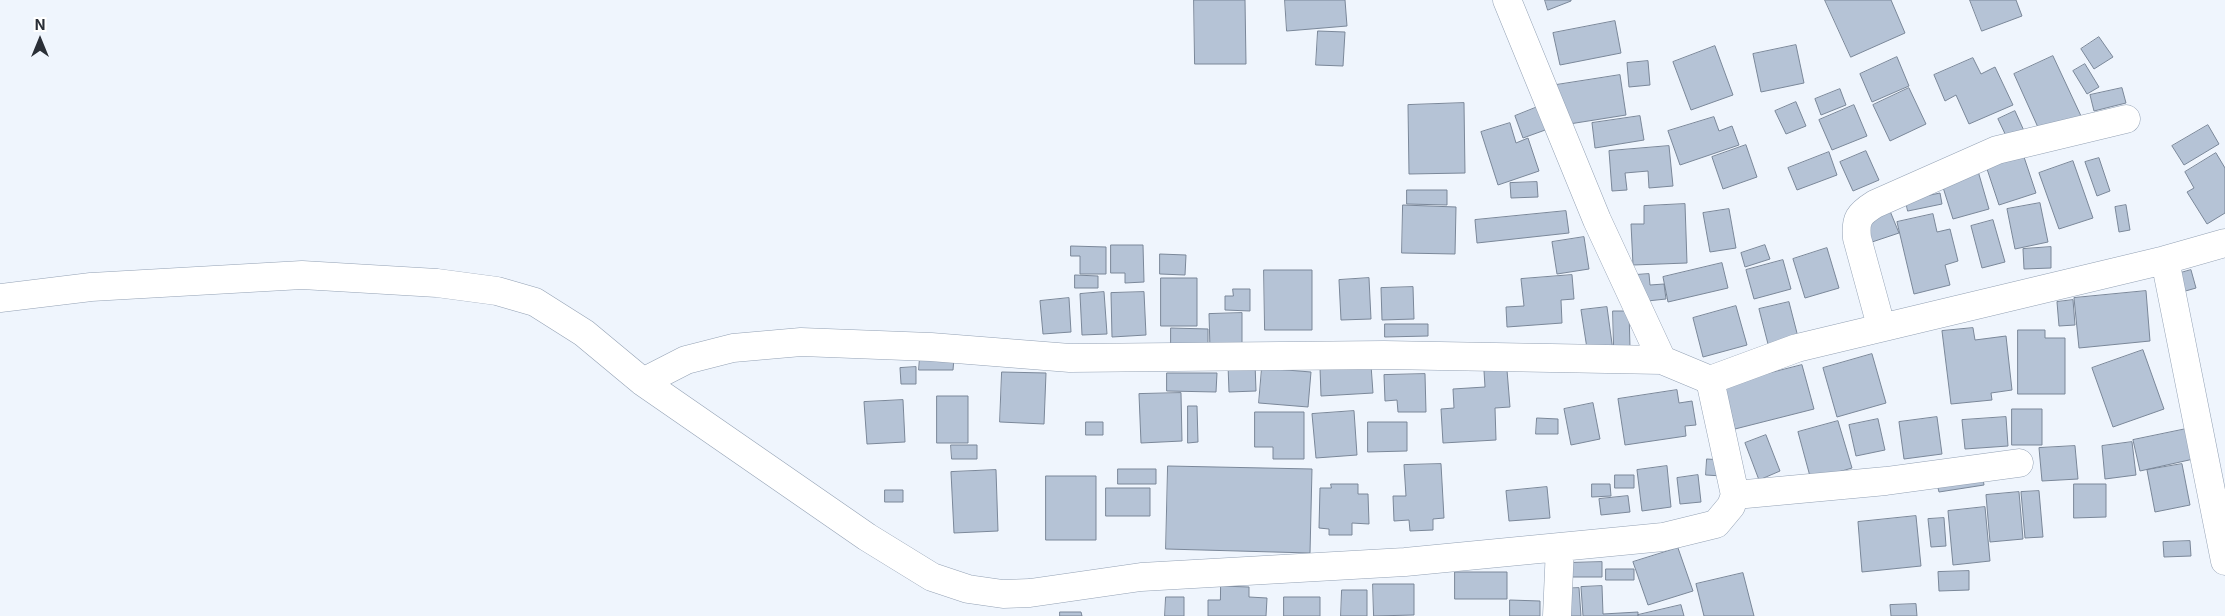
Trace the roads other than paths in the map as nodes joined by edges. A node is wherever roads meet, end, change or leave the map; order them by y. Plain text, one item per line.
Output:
1 (1507, 0) edge
2 (2126, 119) dead end
3 (2225, 243) edge
4 (2165, 260) junction
5 (0, 298) edge
6 (1881, 326) junction
7 (1662, 360) junction
8 (1710, 380) junction
9 (643, 382) junction
10 (2019, 463) dead end
11 (1734, 495) junction
12 (1560, 546) junction
13 (2225, 561) edge
14 (1557, 616) edge

1 - 7 street
2 - 6 street
3 - 4 street
4 - 6 street
4 - 13 street
5 - 9 street
6 - 8 street
7 - 8 street
7 - 9 street
8 - 11 street
9 - 12 street
10 - 11 street
11 - 12 street
12 - 14 street

